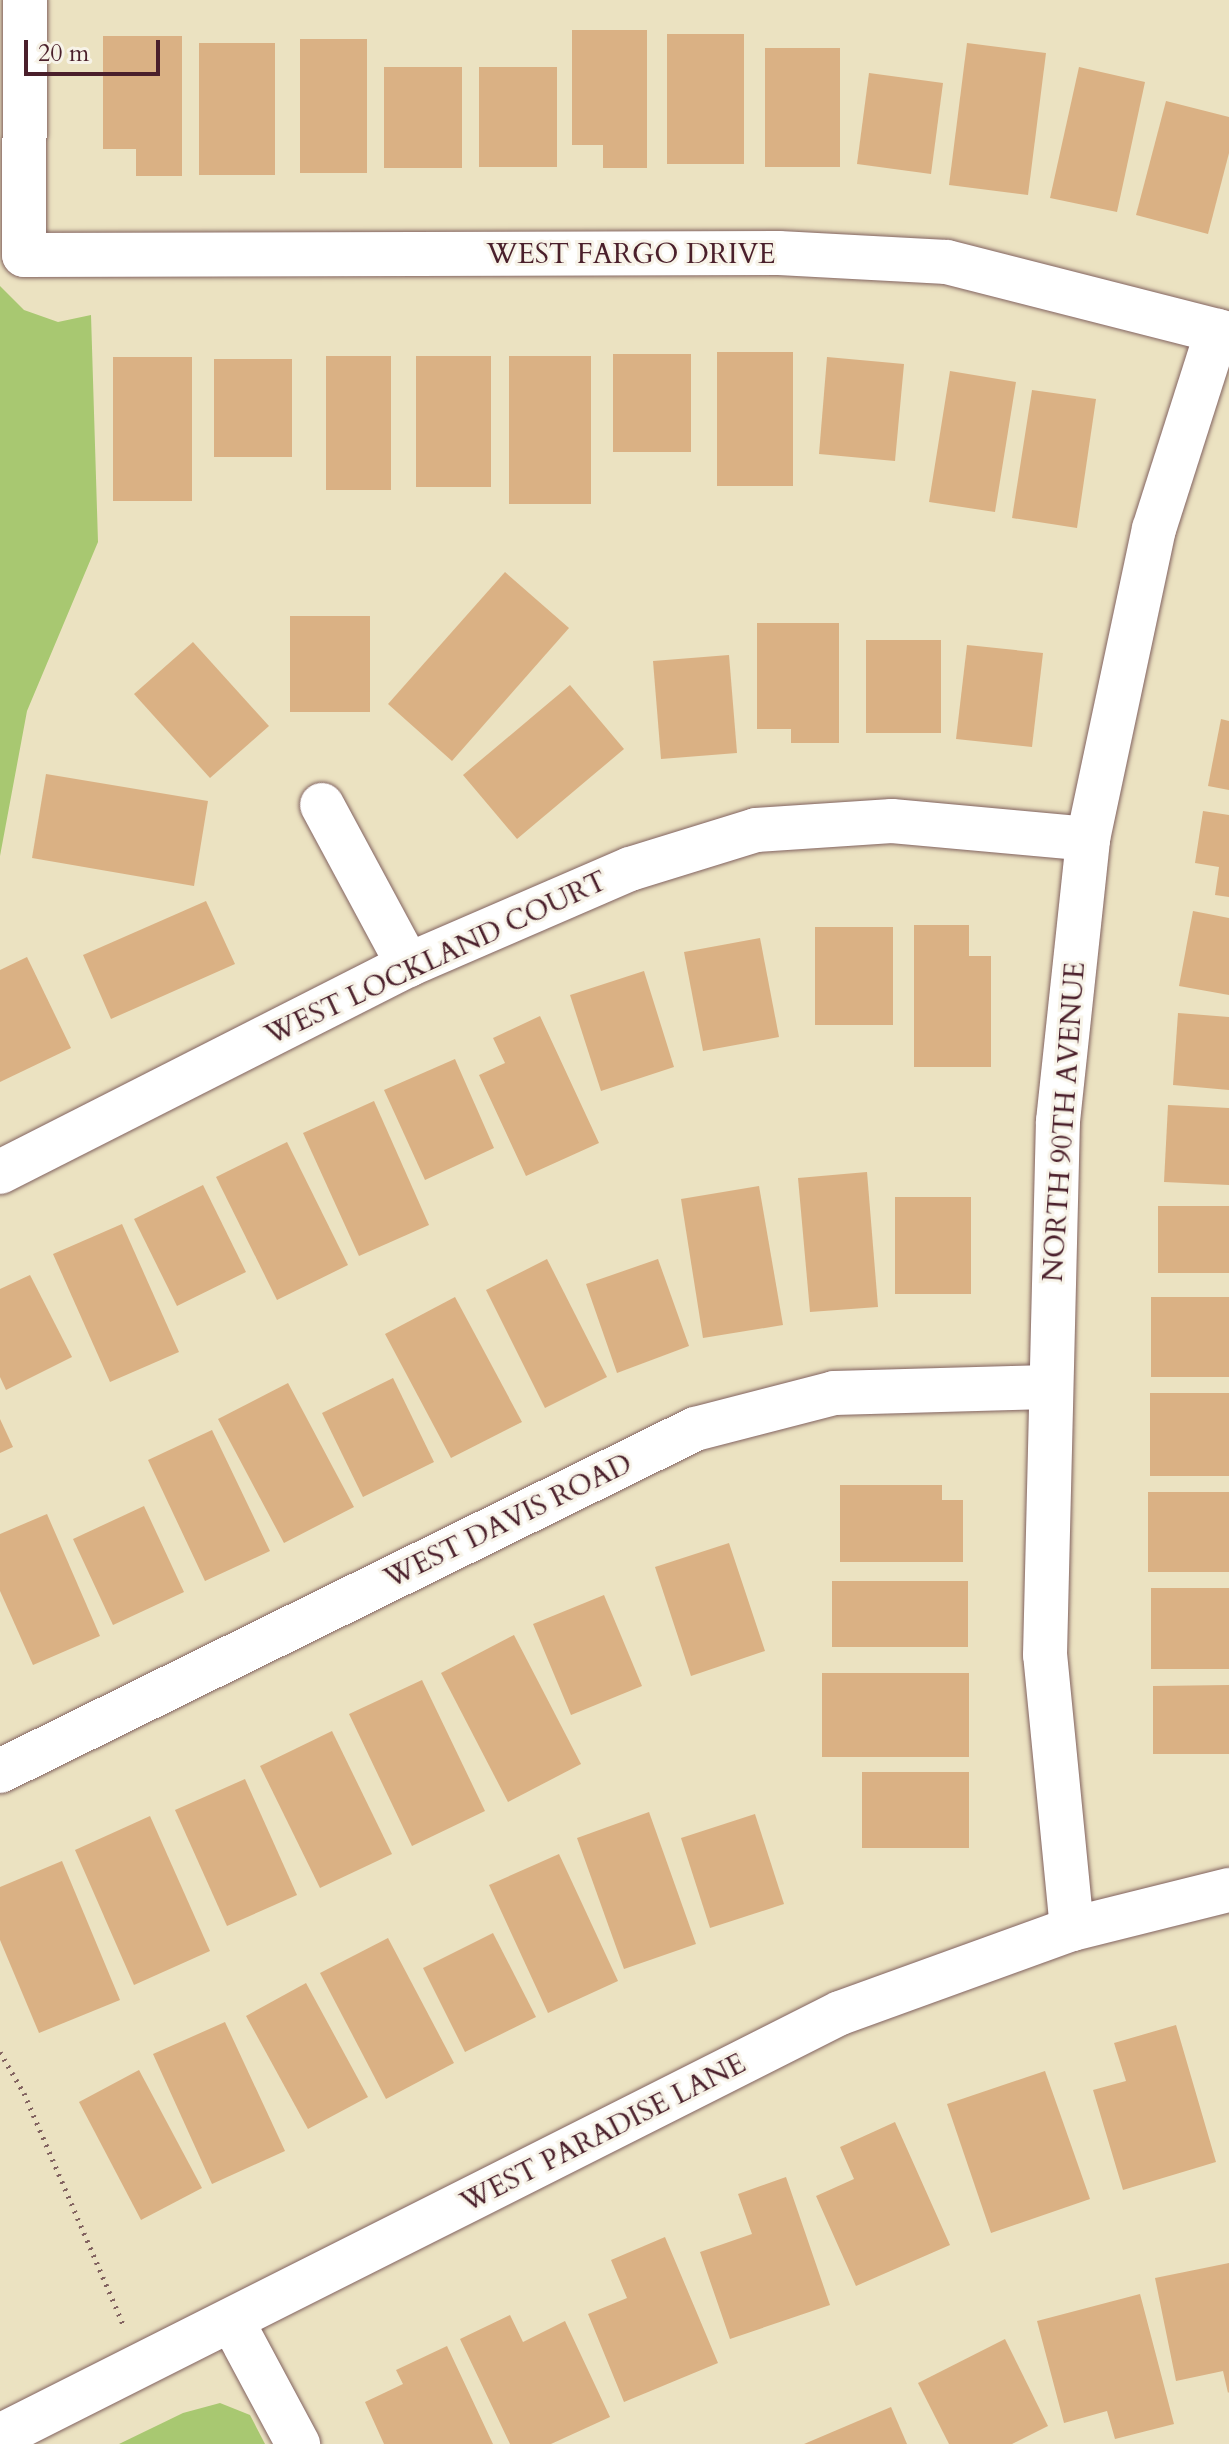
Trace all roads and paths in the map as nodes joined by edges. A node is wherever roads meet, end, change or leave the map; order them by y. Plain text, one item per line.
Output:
1 (25, 0) edge
2 (1223, 332) edge
3 (322, 805) dead end
4 (1088, 839) junction
5 (408, 965) junction
6 (0, 1172) edge
7 (1048, 1387) junction
8 (0, 1771) edge
9 (1229, 1890) edge
10 (1072, 1929) junction
11 (0, 2052) edge
12 (232, 2321) junction
13 (141, 2366) junction
14 (0, 2436) edge
15 (298, 2444) edge

1 - 2 street, WEST FARGO DRIVE
2 - 4 street, NORTH 90TH AVENUE
3 - 5 street
4 - 5 street, WEST LOCKLAND COURT
4 - 7 street, NORTH 90TH AVENUE
5 - 6 street, WEST LOCKLAND COURT
7 - 8 street, WEST DAVIS ROAD
7 - 10 street, NORTH 90TH AVENUE
9 - 10 street, WEST PARADISE LANE
10 - 12 street, WEST PARADISE LANE
11 - 13 path
12 - 13 street, WEST PARADISE LANE
12 - 15 street
13 - 14 street, WEST PARADISE LANE

